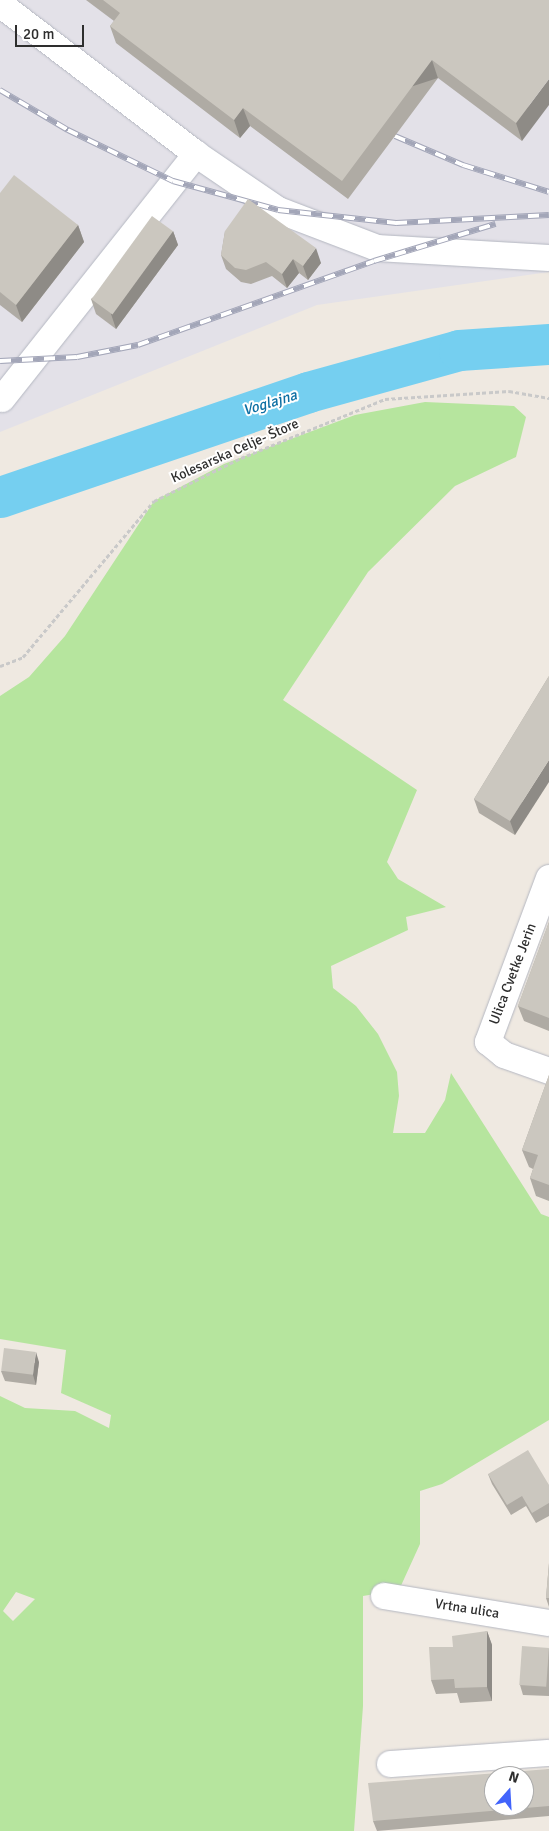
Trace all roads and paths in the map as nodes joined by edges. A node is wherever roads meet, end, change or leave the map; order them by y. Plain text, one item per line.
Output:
1 (0, 4) edge
2 (196, 154) junction
3 (549, 258) edge
4 (549, 398) edge
5 (2, 399) dead end
6 (0, 666) edge
7 (549, 878) edge
8 (549, 1071) edge
9 (384, 1596) dead end
10 (549, 1623) edge
11 (549, 1753) edge
12 (390, 1764) dead end

1 - 2 street
2 - 3 street
2 - 5 street
4 - 6 path, Kolesarska Celje- Štore
7 - 8 street, Ulica Cvetke Jerin
9 - 10 street, Vrtna ulica
11 - 12 street

